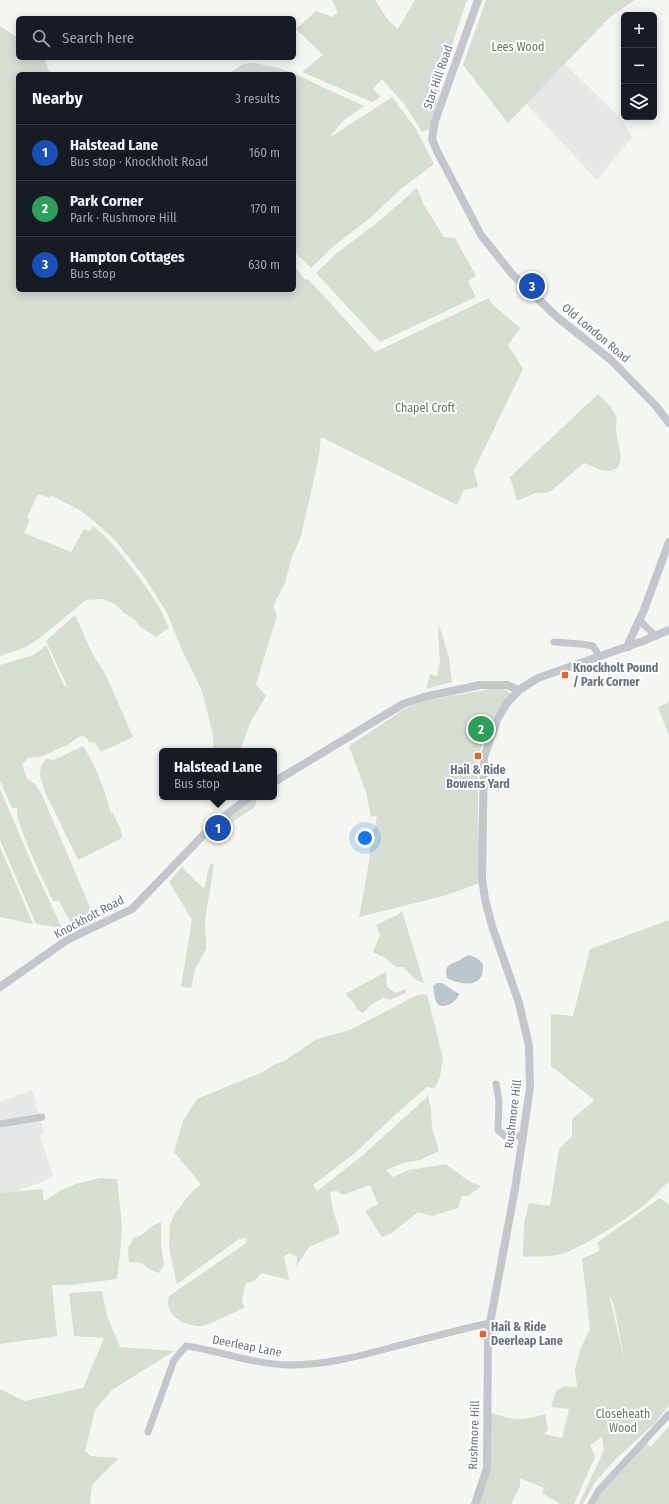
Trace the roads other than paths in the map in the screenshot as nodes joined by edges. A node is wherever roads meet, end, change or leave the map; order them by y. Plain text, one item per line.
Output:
1 (478, 0) edge
2 (443, 162) joint
3 (666, 415) edge
4 (669, 423) edge
5 (669, 542) edge
6 (640, 620) junction
7 (669, 630) edge
8 (656, 636) junction
9 (554, 642) dead end
10 (628, 646) junction
11 (599, 656) junction
12 (519, 690) junction
13 (277, 780) edge
14 (246, 800) edge
15 (0, 987) edge
16 (496, 1084) dead end
17 (42, 1117) dead end
18 (0, 1124) edge
19 (523, 1136) junction
20 (490, 1323) junction
21 (669, 1414) edge
22 (148, 1432) dead end
23 (475, 1504) edge
24 (591, 1504) edge

1 - 2 street, Star Hill Road
2 - 3 street, Old London Road
3 - 4 street, Old London Road
5 - 6 street
6 - 8 street
6 - 10 street
7 - 8 street, Rushmore Hill
8 - 10 street, Rushmore Hill
9 - 11 street
10 - 11 street, Rushmore Hill
11 - 12 street, Rushmore Hill
12 - 13 street
12 - 19 street, Rushmore Hill
14 - 15 street, Knockholt Road
16 - 19 street
17 - 18 street
19 - 20 street, Rushmore Hill
20 - 22 street, Deerleap Lane
20 - 23 street, Rushmore Hill
21 - 24 street

